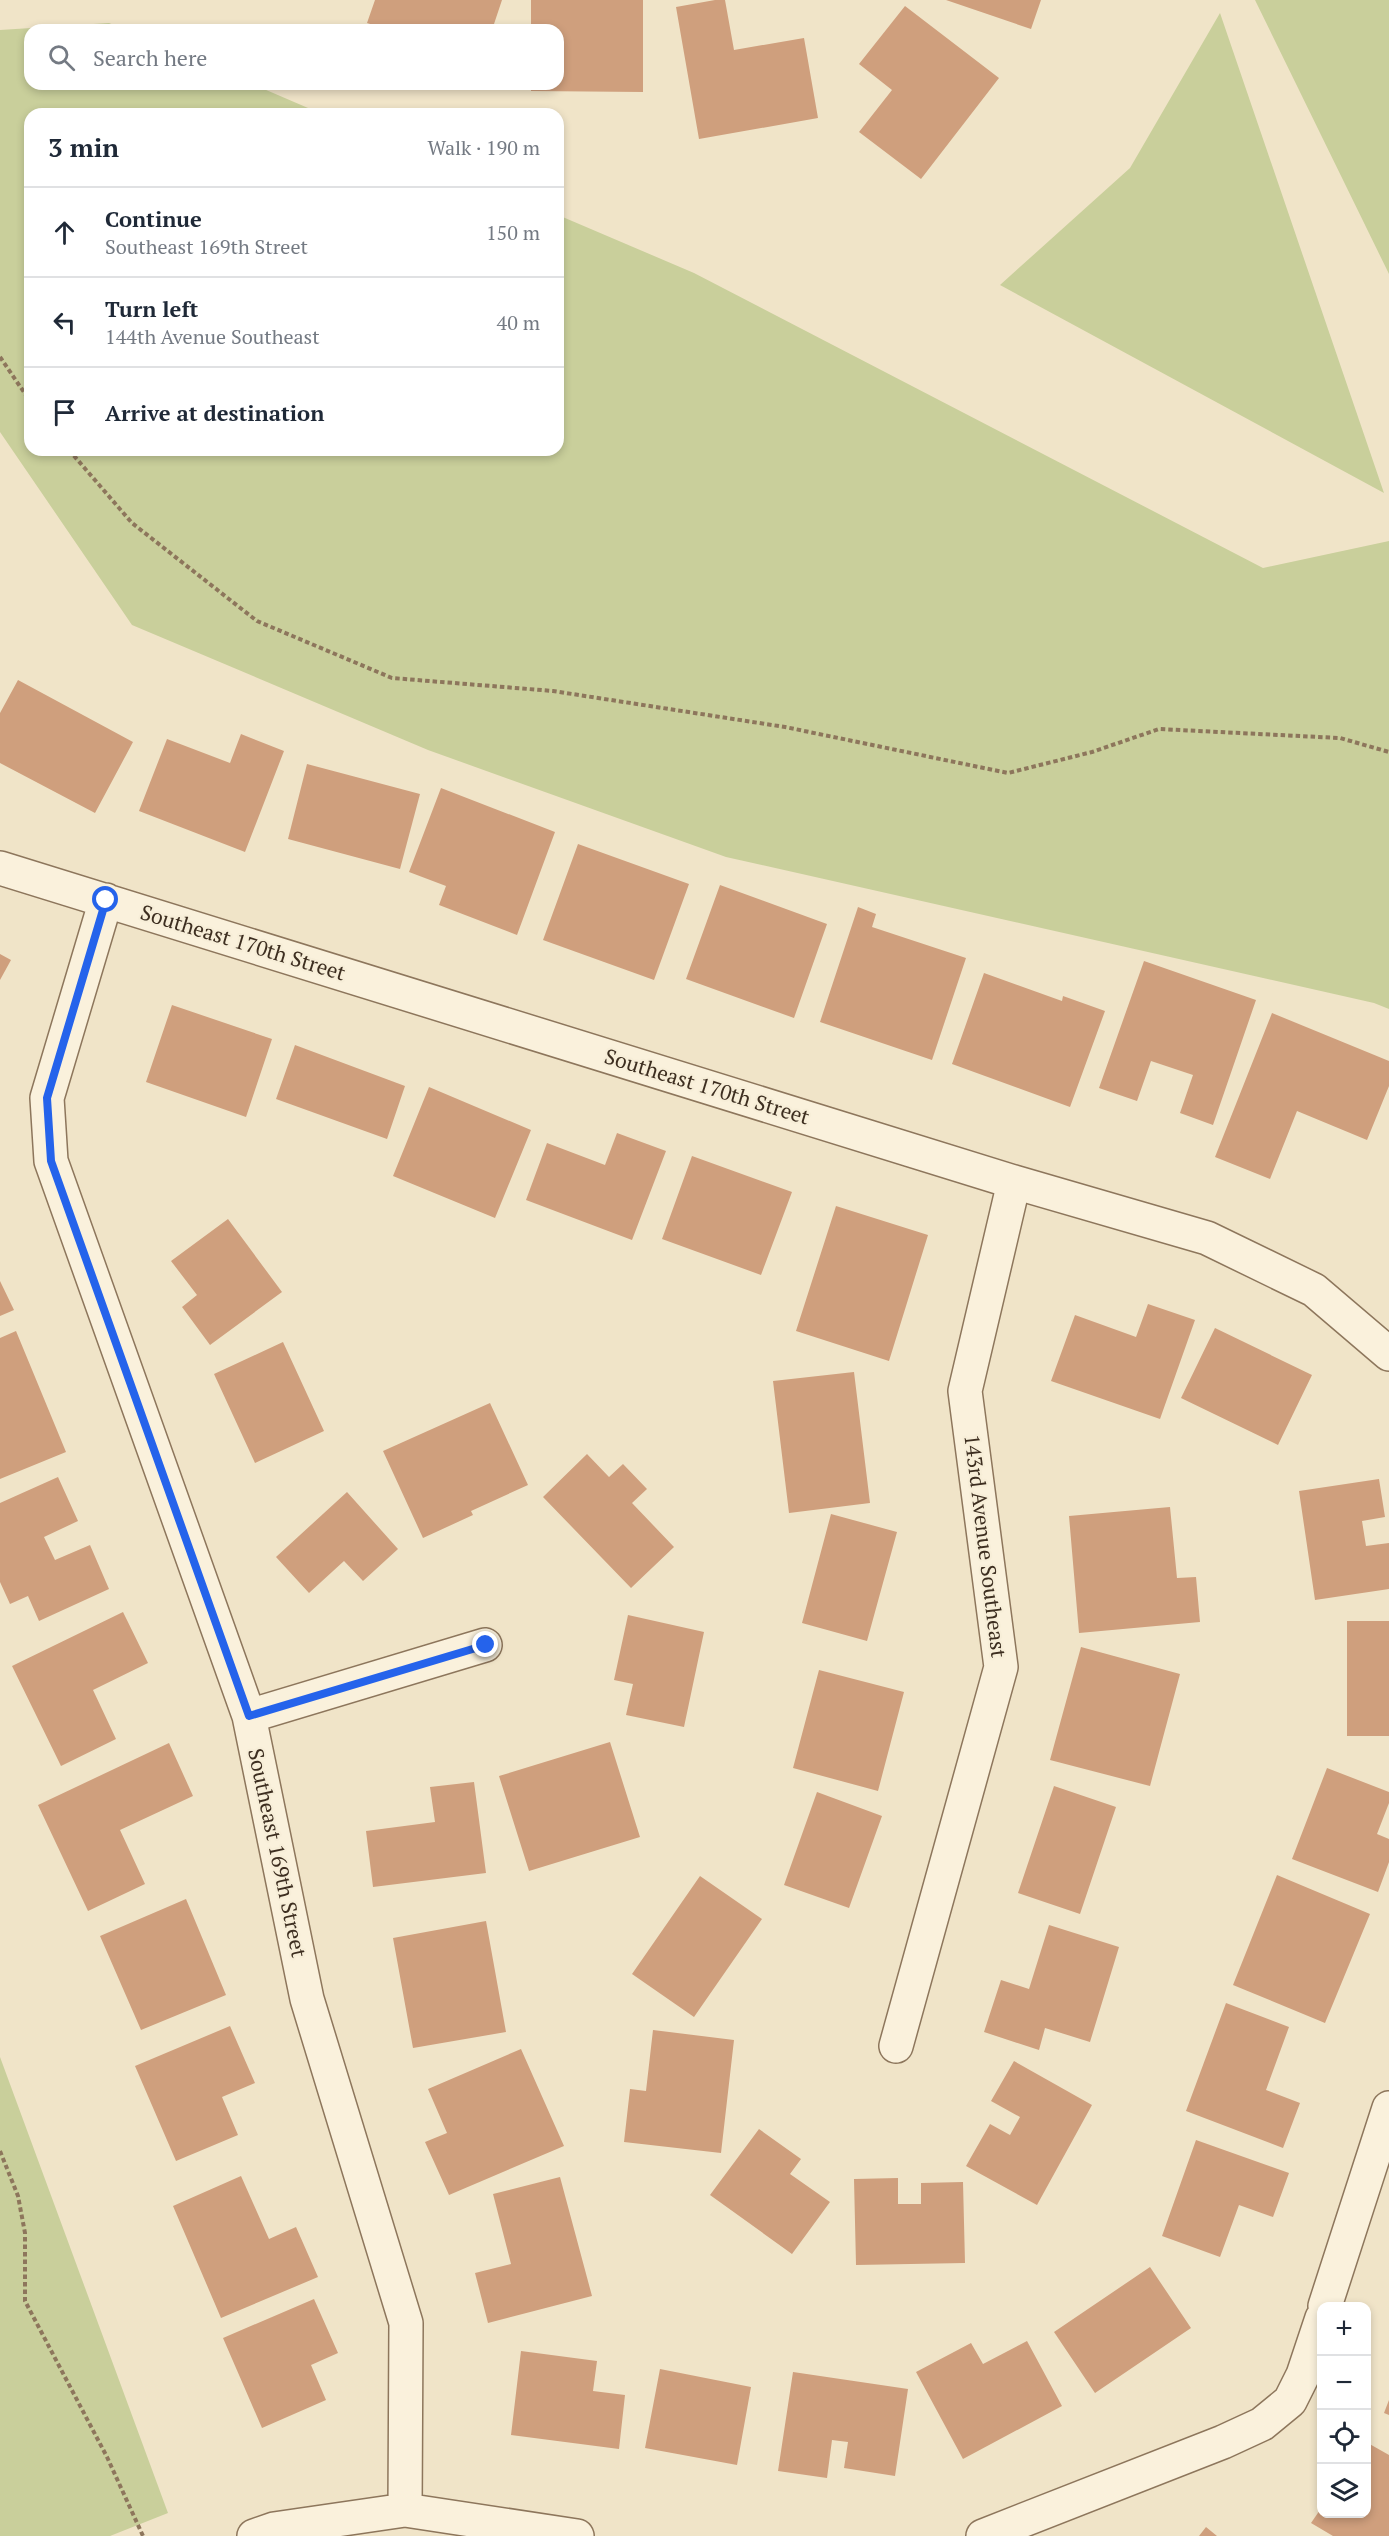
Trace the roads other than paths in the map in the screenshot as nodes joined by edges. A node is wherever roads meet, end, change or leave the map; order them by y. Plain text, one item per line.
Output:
1 (0, 868) edge
2 (106, 900) junction
3 (1014, 1182) junction
4 (1389, 1354) edge
5 (486, 1645) dead end
6 (249, 1716) junction
7 (896, 2046) dead end
8 (1389, 2108) edge
9 (1327, 2302) edge
10 (1317, 2333) edge
11 (405, 2510) junction
12 (1033, 2527) edge
13 (254, 2536) edge
14 (577, 2536) edge
15 (983, 2536) edge

1 - 2 street, Southeast 170th Street
2 - 3 street, Southeast 170th Street
2 - 6 street, Southeast 169th Street
3 - 4 street, Southeast 170th Street
3 - 7 street, 143rd Avenue Southeast
5 - 6 street
6 - 11 street, Southeast 169th Street
8 - 9 street
10 - 12 street
11 - 13 street
11 - 14 street
12 - 15 street

